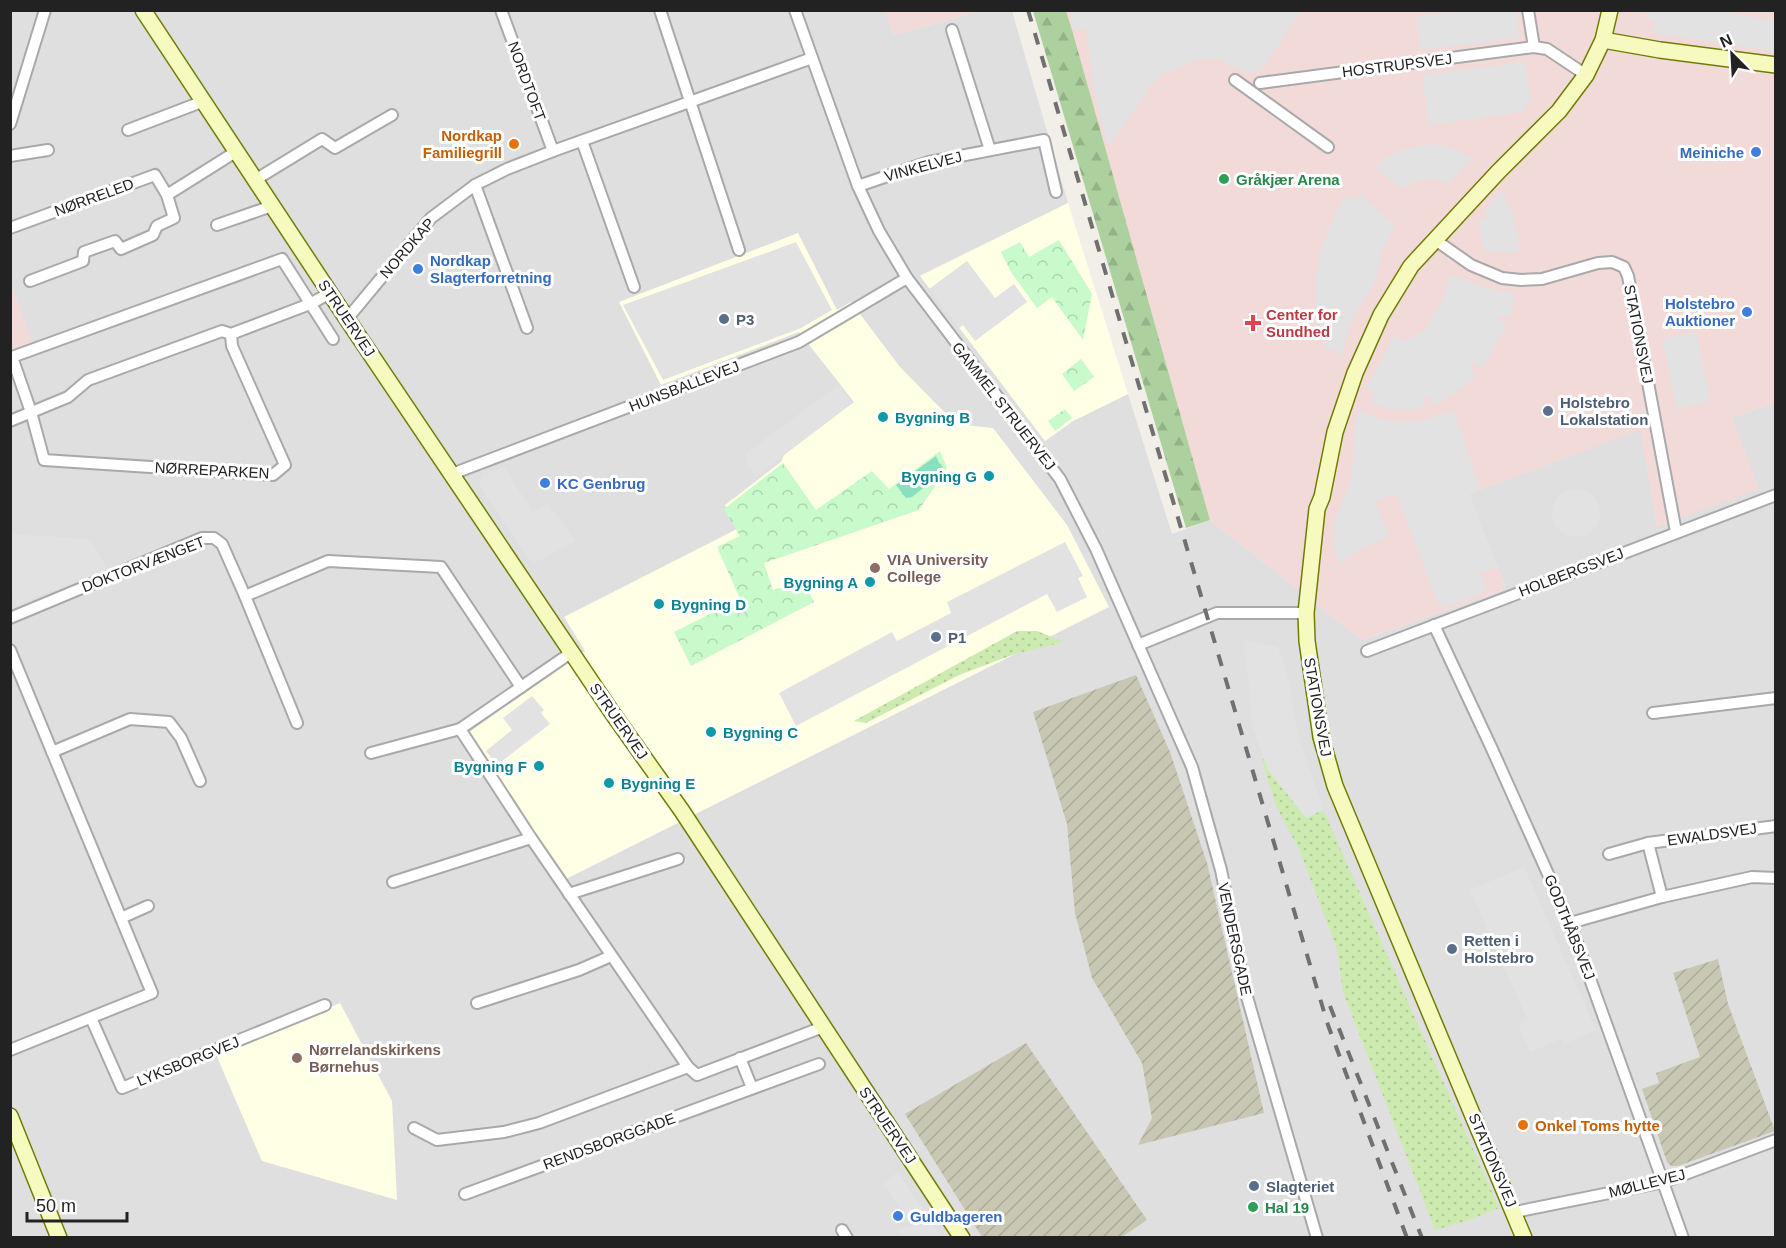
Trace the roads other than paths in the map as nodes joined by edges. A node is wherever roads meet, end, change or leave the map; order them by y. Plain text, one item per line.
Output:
1 (45, 10) edge
2 (143, 10) edge
3 (501, 10) edge
4 (660, 10) edge
5 (795, 10) edge
6 (1528, 10) edge
7 (1610, 10) edge
8 (952, 30) dead end
9 (1603, 40) junction
10 (1534, 47) junction
11 (812, 58) junction
12 (1776, 64) edge
13 (1586, 75) junction
14 (1235, 80) dead end
15 (1260, 82) dead end
16 (204, 101) junction
17 (690, 102) junction
18 (392, 116) dead end
19 (10, 124) edge
20 (128, 130) dead end
21 (582, 141) junction
22 (1328, 147) dead end
23 (48, 150) dead end
24 (990, 150) junction
25 (237, 151) junction
26 (553, 152) junction
27 (10, 156) edge
28 (255, 180) junction
29 (475, 186) junction
30 (858, 186) junction
31 (1056, 192) dead end
32 (167, 195) junction
33 (272, 206) junction
34 (217, 225) dead end
35 (10, 228) edge
36 (1434, 239) junction
37 (739, 250) dead end
38 (907, 278) junction
39 (30, 281) dead end
40 (634, 288) dead end
41 (330, 292) junction
42 (310, 304) junction
43 (347, 319) junction
44 (527, 328) dead end
45 (231, 334) junction
46 (333, 339) dead end
47 (31, 412) junction
48 (10, 421) edge
49 (452, 474) junction
50 (1776, 495) edge
51 (1676, 532) junction
52 (245, 596) junction
53 (1306, 613) junction
54 (10, 618) edge
55 (1434, 625) junction
56 (1138, 645) junction
57 (10, 650) edge
58 (1367, 651) dead end
59 (572, 652) junction
60 (521, 687) junction
61 (1776, 698) edge
62 (1653, 713) dead end
63 (297, 723) dead end
64 (460, 729) junction
65 (52, 752) junction
66 (372, 753) dead end
67 (200, 781) dead end
68 (1776, 825) edge
69 (531, 838) junction
70 (1648, 843) junction
71 (1609, 854) dead end
72 (678, 859) dead end
73 (1776, 878) edge
74 (393, 882) dead end
75 (569, 894) junction
76 (1662, 897) junction
77 (148, 906) dead end
78 (121, 918) junction
79 (1570, 923) junction
80 (611, 956) junction
81 (477, 1003) dead end
82 (325, 1005) dead end
83 (91, 1018) junction
84 (823, 1027) junction
85 (10, 1050) edge
86 (740, 1058) junction
87 (819, 1064) dead end
88 (688, 1067) junction
89 (752, 1088) junction
90 (10, 1116) edge
91 (414, 1128) dead end
92 (1776, 1140) edge
93 (1664, 1182) junction
94 (465, 1194) dead end
95 (1515, 1212) junction
96 (59, 1238) edge
97 (962, 1238) edge
98 (1317, 1238) edge
99 (1524, 1238) edge
100 (1683, 1238) edge

1 - 19 street
2 - 16 street, STRUERVEJ
3 - 26 street, NORDTOFT
4 - 17 street
5 - 11 street, GAMMEL STRUERVEJ
6 - 10 street
7 - 9 street, STATIONSVEJ
8 - 24 street
9 - 12 street
9 - 13 street, STATIONSVEJ
10 - 13 street
10 - 15 street, HOSTRUPSVEJ
11 - 17 street, NORDKAP
11 - 30 street, GAMMEL STRUERVEJ
13 - 36 street, STATIONSVEJ
14 - 22 street
16 - 20 street
16 - 25 street, STRUERVEJ
17 - 21 street, NORDKAP
17 - 37 street
18 - 28 street
21 - 26 street, NORDKAP
21 - 40 street
23 - 27 street
24 - 30 street, VINKELVEJ
24 - 31 street, VINKELVEJ
25 - 28 street, STRUERVEJ
25 - 32 street
26 - 29 street, NORDKAP
28 - 33 street, STRUERVEJ
29 - 43 street, NORDKAP
29 - 44 street
30 - 38 street, GAMMEL STRUERVEJ
32 - 35 street, NØRRELED
32 - 39 street
33 - 34 street
33 - 41 street, STRUERVEJ
36 - 51 street, STATIONSVEJ
36 - 53 street, STATIONSVEJ
38 - 49 street, HUNSBALLEVEJ
38 - 56 street, GAMMEL STRUERVEJ
41 - 42 street
41 - 43 street, STRUERVEJ
42 - 45 street
42 - 46 street, NØRREPARKEN
42 - 47 street, NØRREPARKEN
43 - 49 street, STRUERVEJ
45 - 47 street
45 - 47 street, NØRREPARKEN
47 - 48 street
49 - 59 street, STRUERVEJ
50 - 51 street, HOLBERGSVEJ
51 - 55 street, HOLBERGSVEJ
52 - 54 street, DOKTORVÆNGET
52 - 60 street
52 - 63 street, DOKTORVÆNGET
53 - 56 street
53 - 95 street, STATIONSVEJ
55 - 58 street, HOLBERGSVEJ
55 - 79 street, GODTHÅBSVEJ
56 - 98 street, VENDERSGADE
57 - 65 street
59 - 60 street
59 - 84 street, STRUERVEJ
60 - 64 street
61 - 62 street
64 - 66 street
64 - 69 street
65 - 67 street
65 - 78 street
68 - 70 street, EWALDSVEJ
69 - 74 street
69 - 75 street
70 - 71 street, EWALDSVEJ
70 - 76 street, EWALDSVEJ
72 - 75 street
73 - 76 street
75 - 80 street
76 - 79 street
77 - 78 street
78 - 83 street
79 - 93 street, GODTHÅBSVEJ
80 - 81 street
80 - 88 street
82 - 83 street, LYKSBORGVEJ
83 - 85 street
84 - 86 street
84 - 97 street, STRUERVEJ
86 - 88 street
86 - 89 street
87 - 89 street, RENDSBORGGADE
88 - 91 street
89 - 94 street, RENDSBORGGADE
90 - 96 street
92 - 93 street, MØLLEVEJ
93 - 95 street, MØLLEVEJ
93 - 100 street, GODTHÅBSVEJ
95 - 99 street, STATIONSVEJ

